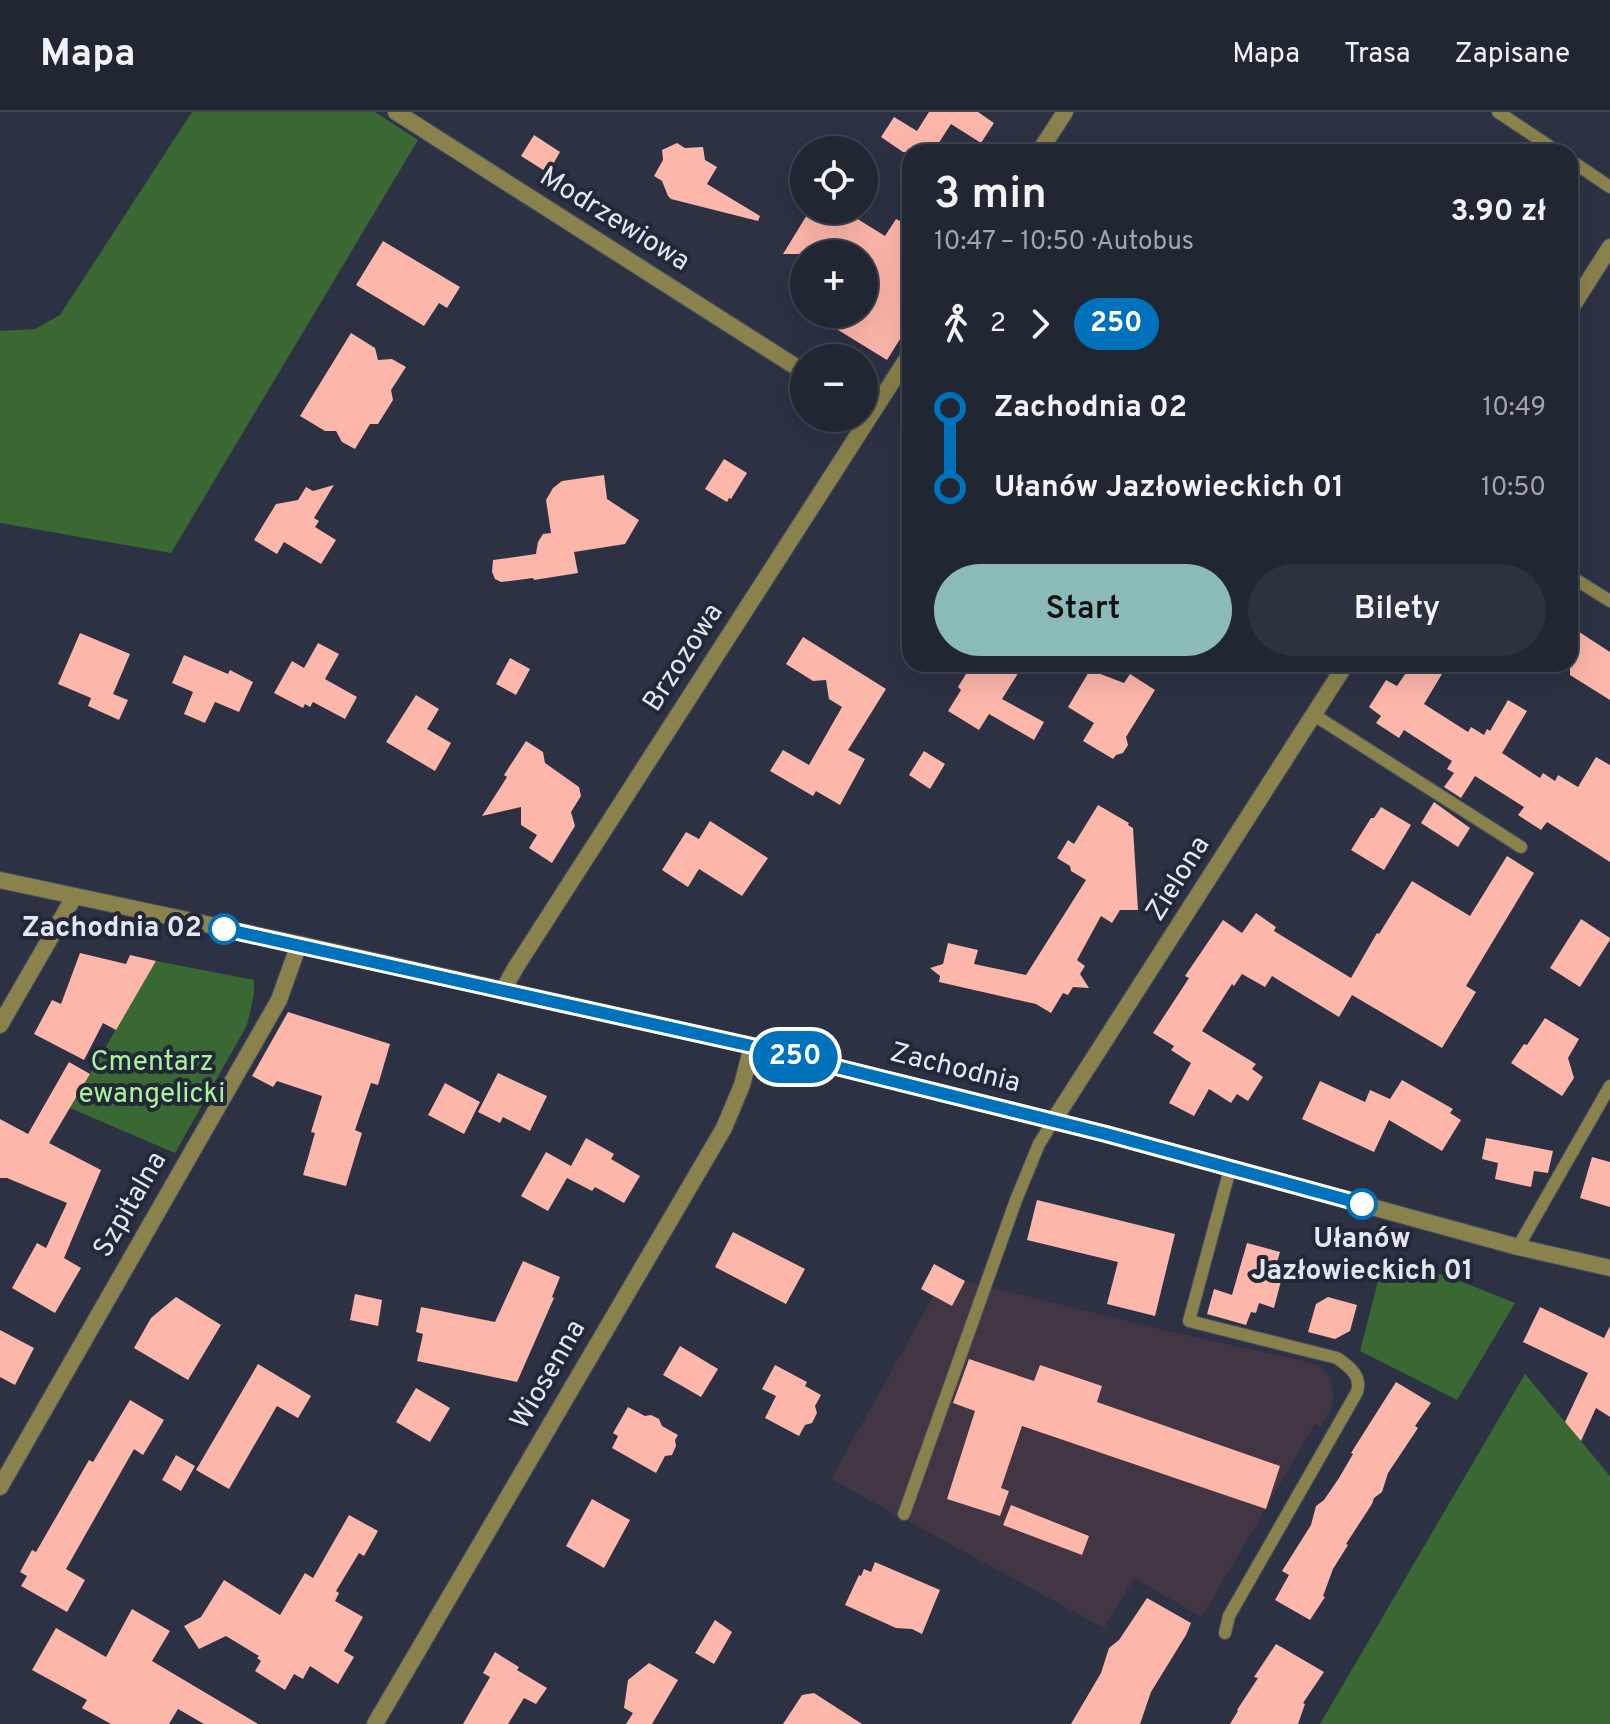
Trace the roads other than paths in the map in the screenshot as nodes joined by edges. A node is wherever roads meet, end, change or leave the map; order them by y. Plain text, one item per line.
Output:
1 (396, 112) edge
2 (1065, 112) edge
3 (1498, 112) edge
4 (1044, 144) edge
5 (1546, 144) edge
6 (1578, 165) edge
7 (1610, 187) edge
8 (1610, 247) edge
9 (1578, 297) edge
10 (790, 363) edge
11 (902, 365) edge
12 (878, 398) edge
13 (855, 432) edge
14 (1578, 581) edge
15 (1610, 601) edge
16 (1341, 672) edge
17 (1314, 715) junction
18 (1521, 847) dead end
19 (0, 880) edge
20 (74, 897) junction
21 (299, 944) junction
22 (503, 990) junction
23 (0, 1025) edge
24 (752, 1046) junction
25 (1610, 1086) edge
26 (1054, 1120) junction
27 (1230, 1169) junction
28 (1518, 1247) junction
29 (1610, 1268) edge
30 (0, 1487) edge
31 (904, 1514) dead end
32 (1225, 1633) dead end
33 (375, 1724) edge

1 - 10 street, Modrzewiowa
2 - 4 street
3 - 5 lane
6 - 7 lane
8 - 9 street
11 - 12 street, Brzozowa
13 - 22 street, Brzozowa
14 - 15 lane
16 - 17 street, Zielona
17 - 18 lane
17 - 26 street, Zielona
19 - 20 street, Zachodnia
20 - 21 street, Zachodnia
20 - 23 street
21 - 22 street, Zachodnia
21 - 30 street, Szpitalna
22 - 24 street, Zachodnia
24 - 26 street, Zachodnia
24 - 33 street, Wiosenna
25 - 28 lane
26 - 27 street, Zachodnia
26 - 31 lane
27 - 28 street, Zachodnia
27 - 32 lane
28 - 29 street, Zachodnia

